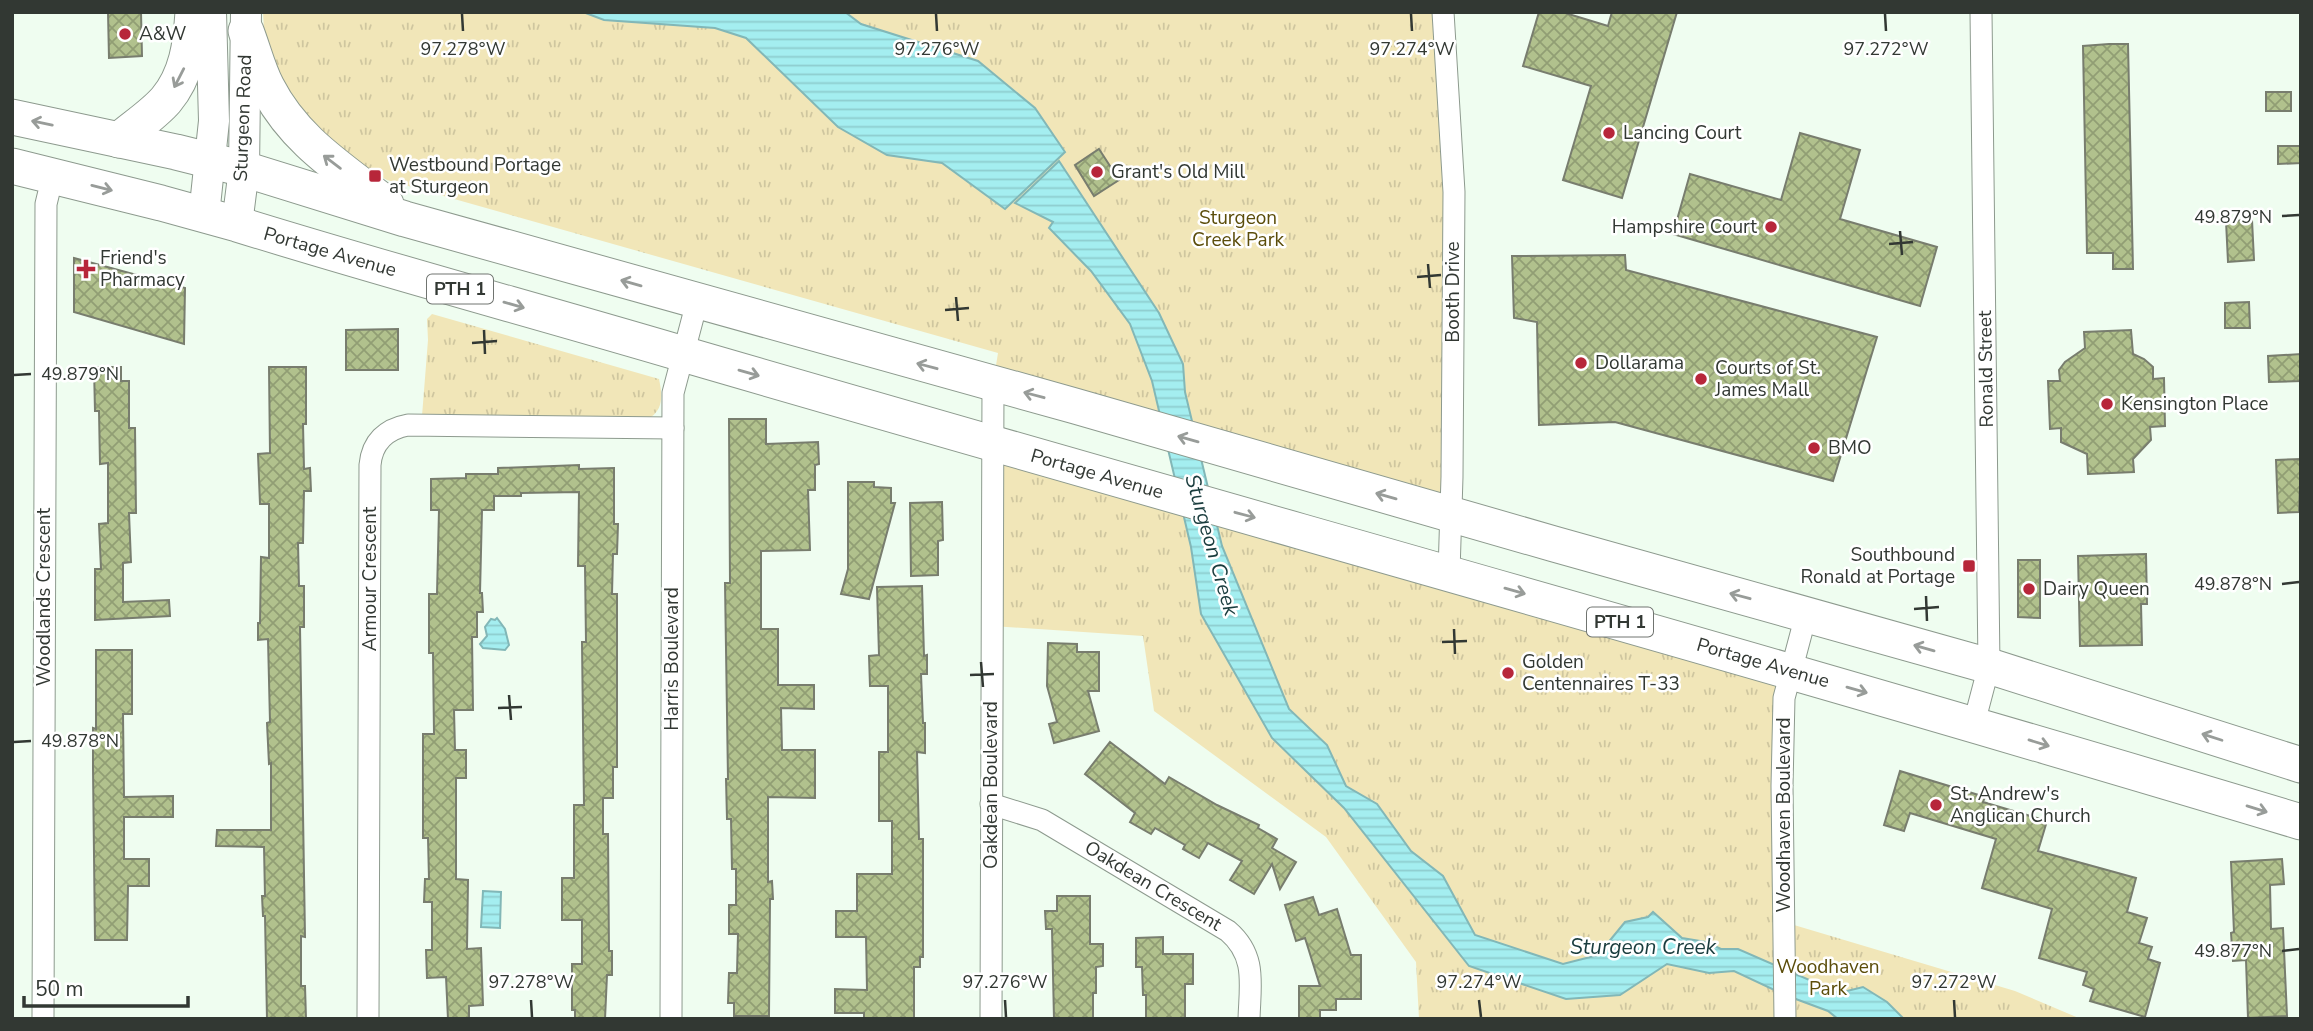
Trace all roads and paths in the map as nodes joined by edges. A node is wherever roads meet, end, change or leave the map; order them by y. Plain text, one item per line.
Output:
1 (192, 12) edge
2 (211, 12) edge
3 (1443, 12) edge
4 (1981, 12) edge
5 (246, 21) edge
6 (12, 117) edge
7 (119, 140) junction
8 (210, 160) junction
9 (12, 166) edge
10 (243, 169) junction
11 (53, 175) junction
12 (204, 215) junction
13 (405, 219) junction
14 (237, 224) junction
15 (697, 302) junction
16 (683, 354) junction
17 (993, 384) junction
18 (673, 428) junction
19 (994, 444) junction
20 (1451, 515) junction
21 (1449, 572) junction
22 (1806, 615) junction
23 (1989, 666) junction
24 (1792, 671) junction
25 (1974, 723) junction
26 (2301, 765) edge
27 (991, 804) junction
28 (2301, 822) edge
29 (43, 1019) edge
30 (368, 1019) edge
31 (671, 1019) edge
32 (991, 1019) edge
33 (1249, 1019) edge
34 (1785, 1019) edge

1 -> 7 highway
2 - 8 main road, Sturgeon Road
3 - 20 street, Booth Drive
4 - 23 street, Ronald Street
5 - 10 main road, Sturgeon Road
13 -> 5 highway
7 -> 6 highway
7 - 8 highway
8 - 10 highway
8 - 12 main road, Sturgeon Road
9 - 11 highway, Portage Avenue / PTH 1
10 - 13 highway
10 - 14 main road, Sturgeon Road
11 -> 12 highway, Portage Avenue / PTH 1
11 - 29 street, Woodlands Crescent
12 - 14 highway, Portage Avenue / PTH 1
15 -> 13 highway
14 -> 16 highway, Portage Avenue / PTH 1
15 - 16 street, Harris Boulevard
17 -> 15 highway
16 - 18 street, Harris Boulevard
16 -> 19 highway, Portage Avenue / PTH 1
17 - 19 street, Oakdean Boulevard
20 -> 17 highway
18 - 30 street, Armour Crescent
18 - 31 street, Harris Boulevard
19 -> 21 highway, Portage Avenue / PTH 1
19 - 27 street, Oakdean Boulevard
20 - 21 street, Booth Drive
22 -> 20 highway
21 -> 24 highway, Portage Avenue / PTH 1
23 -> 22 highway
22 - 24 street, Woodhaven Boulevard
23 - 25 street, Ronald Street
26 -> 23 highway
24 -> 25 highway, Portage Avenue / PTH 1
24 - 34 street, Woodhaven Boulevard
25 -> 28 highway, Portage Avenue / PTH 1
27 - 32 street, Oakdean Boulevard
27 - 33 street, Oakdean Crescent

